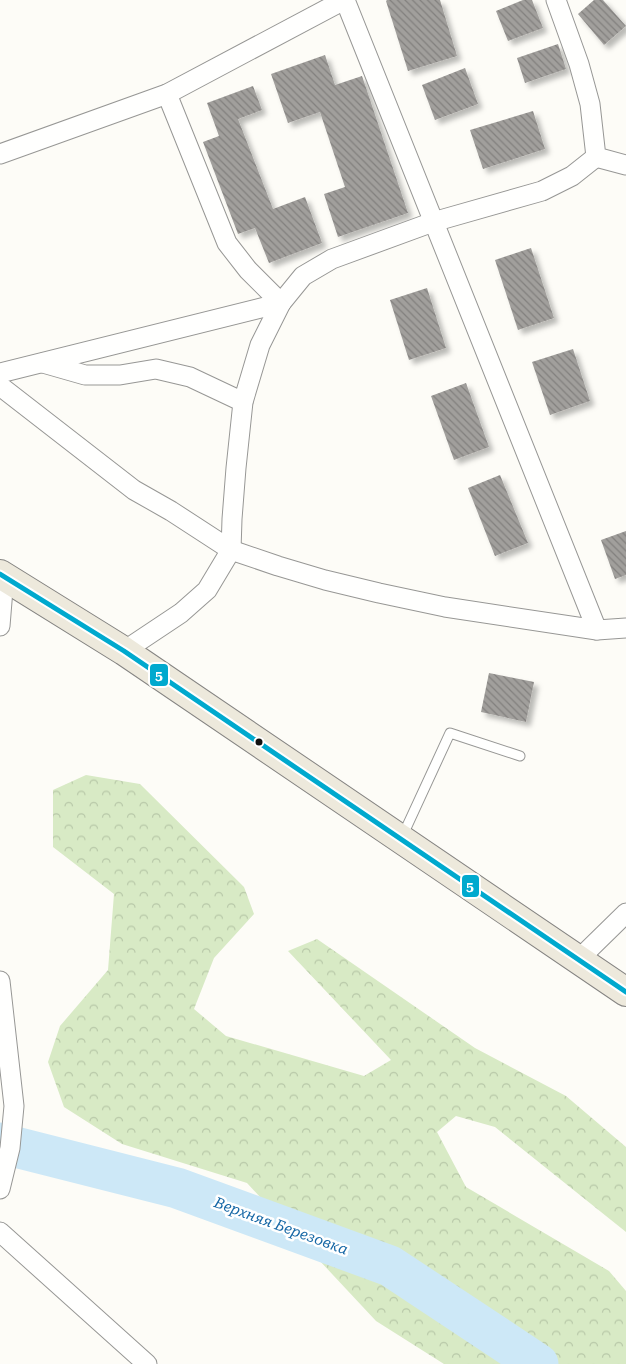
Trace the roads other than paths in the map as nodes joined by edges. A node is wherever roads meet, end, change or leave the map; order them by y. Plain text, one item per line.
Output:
1 (345, 0) edge
2 (556, 0) edge
3 (168, 94) junction
4 (0, 154) edge
5 (596, 157) junction
6 (626, 165) edge
7 (434, 222) junction
8 (281, 303) junction
9 (41, 363) junction
10 (0, 373) edge
11 (0, 386) edge
12 (243, 402) junction
13 (231, 550) junction
14 (2, 575) edge
15 (0, 626) edge
16 (626, 628) edge
17 (597, 630) junction
18 (124, 651) junction
19 (520, 756) dead end
20 (401, 840) junction
21 (626, 914) edge
22 (578, 960) junction
23 (0, 981) edge
24 (626, 992) edge
25 (0, 1189) edge
26 (0, 1232) edge
27 (147, 1364) edge

1 - 3 street
1 - 7 street
2 - 5 street
3 - 4 street
3 - 8 street
5 - 6 street
5 - 7 street
7 - 8 street
7 - 17 street
8 - 9 street
8 - 12 street
9 - 10 street
9 - 12 street
11 - 13 street
12 - 13 street
13 - 17 street
13 - 18 street
14 - 15 street
14 - 18 main road
16 - 17 street
18 - 20 main road
19 - 20 lane
20 - 22 main road
21 - 22 street
22 - 24 main road
23 - 25 street
26 - 27 street

